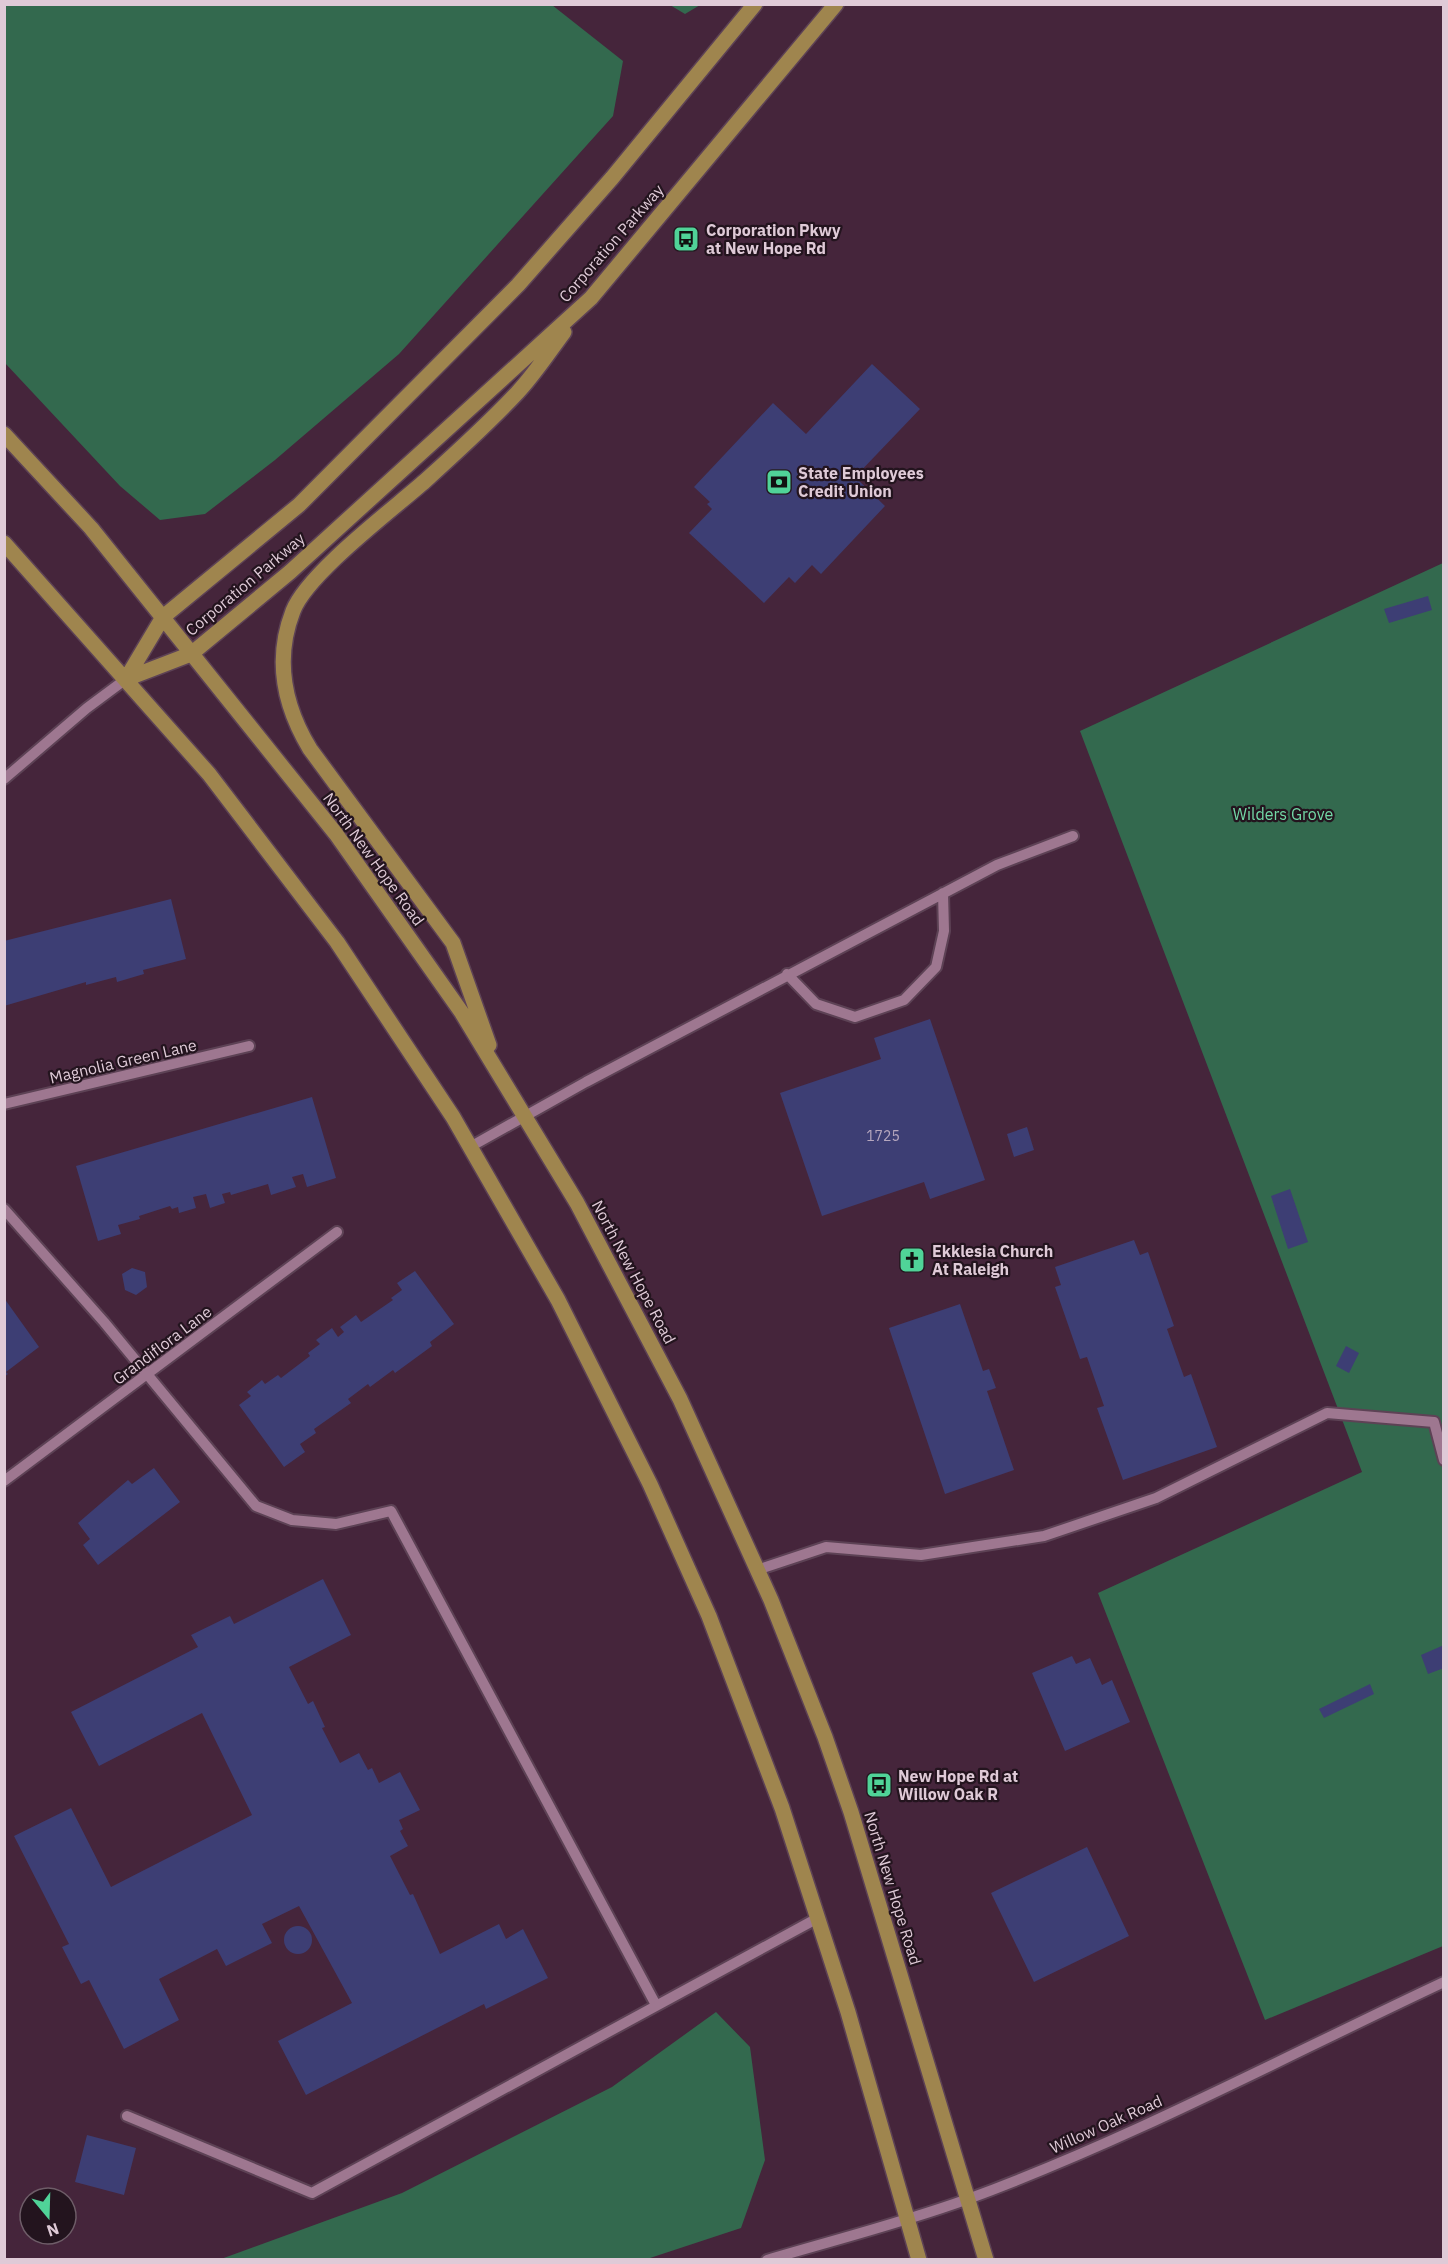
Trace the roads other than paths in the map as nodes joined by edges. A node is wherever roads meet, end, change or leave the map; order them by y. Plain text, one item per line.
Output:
1 (755, 4) edge
2 (836, 4) edge
3 (591, 298) junction
4 (4, 434) edge
5 (4, 543) edge
6 (163, 618) junction
7 (191, 654) junction
8 (126, 679) junction
9 (4, 779) edge
10 (1073, 836) dead end
11 (943, 893) junction
12 (787, 974) junction
13 (249, 1047) dead end
14 (501, 1076) junction
15 (4, 1104) edge
16 (525, 1117) junction
17 (470, 1147) junction
18 (4, 1209) edge
19 (337, 1232) dead end
20 (147, 1375) junction
21 (1439, 1420) edge
22 (1443, 1460) edge
23 (4, 1481) edge
24 (758, 1570) junction
25 (816, 1919) junction
26 (1443, 1982) edge
27 (656, 2005) junction
28 (127, 2116) dead end
29 (967, 2199) junction
30 (907, 2218) junction
31 (767, 2259) edge
32 (919, 2259) edge
33 (986, 2259) edge

1 - 6 main road, Corporation Parkway
2 - 3 main road, Corporation Parkway
3 - 7 main road, Corporation Parkway
3 - 14 main road
4 - 6 main road, North New Hope Road
5 - 8 main road
6 - 7 main road, North New Hope Road
6 - 8 main road, Corporation Parkway
7 - 8 main road, Corporation Parkway
7 - 14 main road, North New Hope Road
8 - 9 street
8 - 17 main road
10 - 11 street
11 - 12 street
11 - 12 street
12 - 16 street
13 - 15 street, Magnolia Green Lane
14 - 16 main road, North New Hope Road
16 - 17 street
16 - 24 main road, North New Hope Road
17 - 25 main road
18 - 20 street
19 - 20 street, Grandiflora Lane
20 - 23 street, Grandiflora Lane
20 - 27 street
21 - 22 street
21 - 24 street
24 - 29 main road, North New Hope Road
25 - 27 street
25 - 30 main road
26 - 29 street, Willow Oak Road
27 - 28 street
29 - 30 street, Willow Oak Road
29 - 33 main road, North New Hope Road
30 - 31 street, Willow Oak Road
30 - 32 main road

